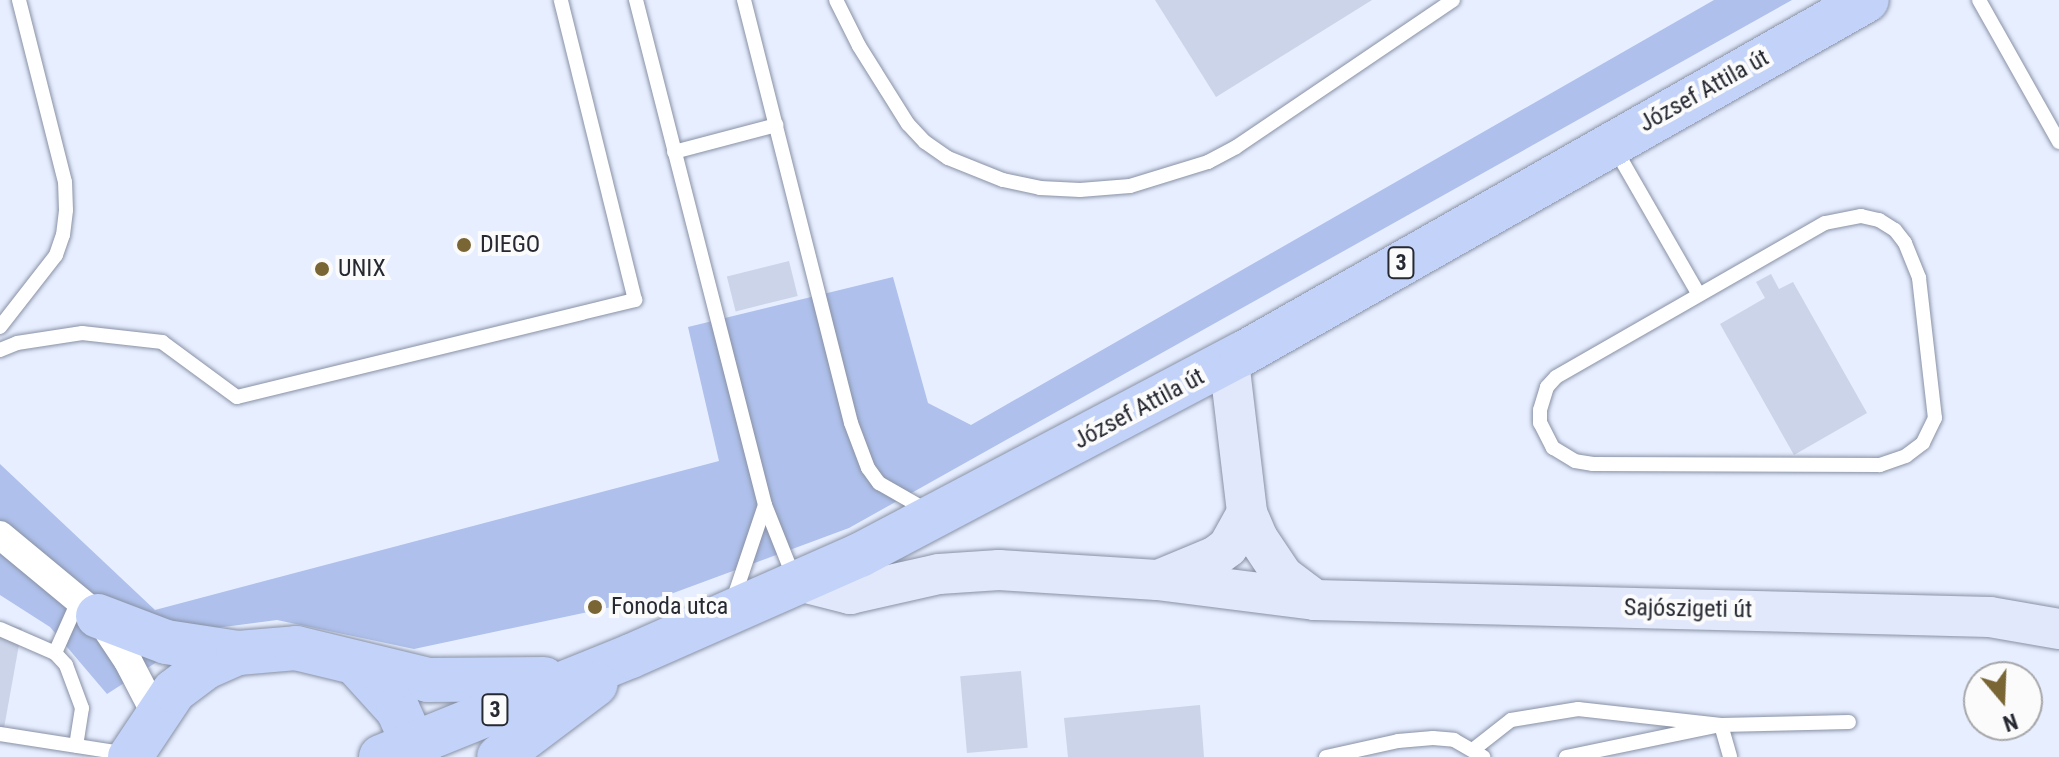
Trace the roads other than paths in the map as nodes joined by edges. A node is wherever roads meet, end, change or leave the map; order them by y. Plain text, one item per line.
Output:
1 (19, 0) edge
2 (561, 0) edge
3 (636, 0) edge
4 (744, 0) edge
5 (836, 0) edge
6 (1453, 0) edge
7 (1867, 0) edge
8 (1979, 0) edge
9 (776, 125) junction
10 (2059, 142) edge
11 (1611, 143) junction
12 (674, 152) junction
13 (1698, 293) junction
14 (0, 327) edge
15 (0, 350) edge
16 (1229, 361) junction
17 (765, 505) junction
18 (1247, 513) junction
19 (936, 515) junction
20 (0, 535) edge
21 (1157, 580) junction
22 (799, 583) junction
23 (1315, 600) junction
24 (88, 608) junction
25 (728, 614) junction
26 (0, 629) edge
27 (2059, 629) edge
28 (55, 653) junction
29 (238, 653) junction
30 (631, 656) junction
31 (358, 666) junction
32 (575, 678) junction
33 (1849, 722) dead end
34 (1721, 725) junction
35 (0, 734) edge
36 (1398, 741) junction
37 (140, 744) edge
38 (76, 746) junction
39 (405, 752) edge
40 (1479, 753) edge
41 (499, 757) edge
42 (1326, 757) edge
43 (1402, 757) edge
44 (1566, 757) edge
45 (1730, 757) edge

1 - 14 lane
2 - 15 lane
3 - 12 lane
4 - 9 lane
5 - 6 lane
7 - 11 main road, József Attila út / 3
8 - 10 lane
9 - 12 lane
9 - 19 lane
11 - 13 lane
11 - 16 main road, József Attila út / 3
12 - 17 lane
13 - 13 lane
16 - 18 main road
16 - 19 main road, József Attila út / 3
17 - 22 lane
17 - 25 lane
18 - 21 main road
18 - 23 main road
19 - 22 main road, József Attila út / 3
20 - 24 street
21 - 22 main road, Sajószigeti út
21 - 23 main road, Sajószigeti út
22 - 25 main road, József Attila út / 3
23 - 27 main road, Sajószigeti út
24 - 28 lane
24 - 29 main road
24 - 37 street
25 - 30 main road, József Attila út / 3
26 - 28 lane
28 - 38 lane
29 - 31 main road
29 - 37 main road
30 - 32 main road, József Attila út / 3
30 - 41 main road
31 - 32 main road
31 - 39 main road
32 - 39 main road, József Attila út / 3
33 - 34 lane
34 - 40 lane
34 - 44 lane
34 - 45 lane
35 - 38 lane
36 - 40 lane
36 - 42 lane
36 - 43 lane
37 - 38 lane

